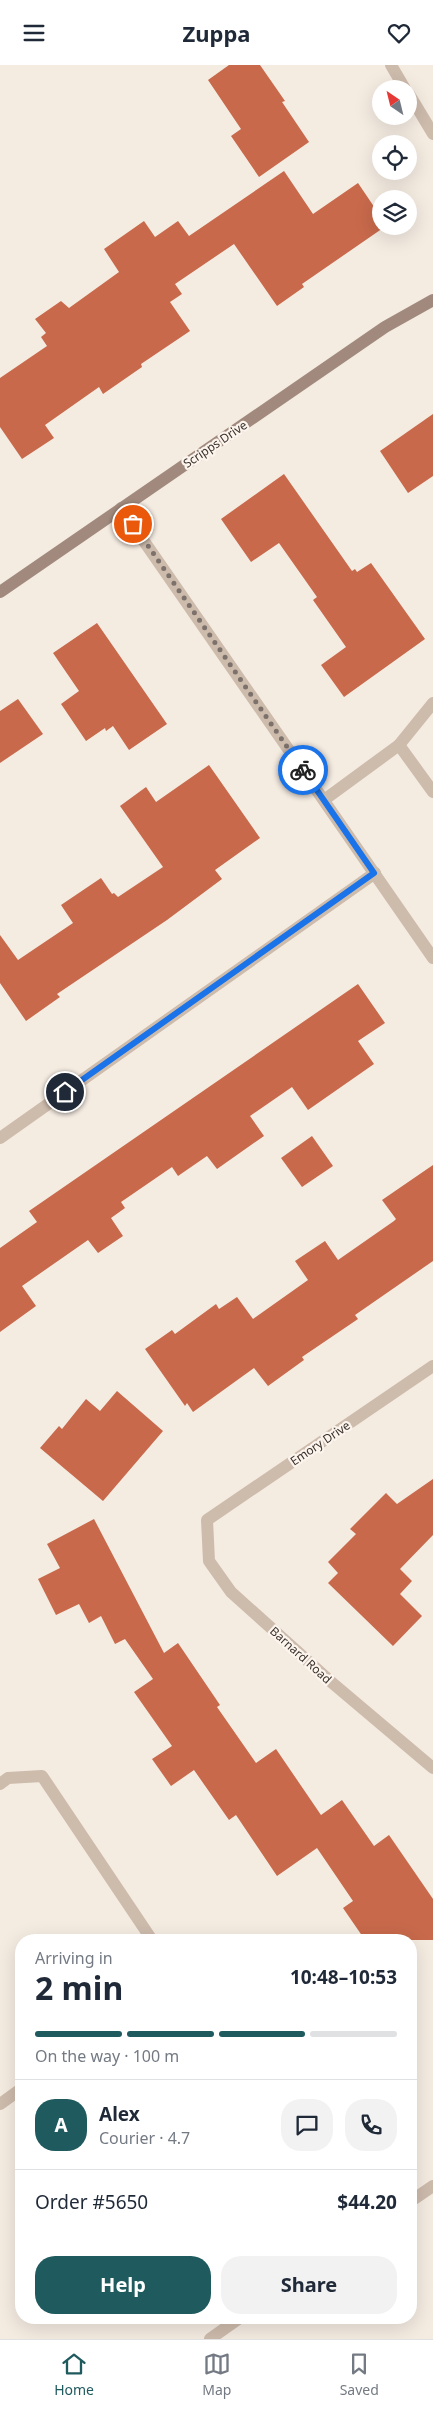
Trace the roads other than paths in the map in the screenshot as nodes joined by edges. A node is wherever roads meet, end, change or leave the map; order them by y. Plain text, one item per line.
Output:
1 (391, 65) edge
2 (400, 80) edge
3 (418, 109) edge
4 (433, 134) edge
5 (433, 300) edge
6 (121, 508) junction
7 (0, 592) edge
8 (433, 703) edge
9 (399, 745) junction
10 (433, 792) edge
11 (324, 800) junction
12 (374, 873) junction
13 (433, 958) edge
14 (0, 1138) edge
15 (433, 1366) edge
16 (207, 1520) joint
17 (433, 1768) edge
18 (0, 1784) edge
19 (148, 1934) edge
20 (15, 2093) edge
21 (0, 2104) edge
22 (433, 2186) edge
23 (417, 2197) edge
24 (231, 2324) edge
25 (210, 2339) edge

1 - 2 street
3 - 4 street
5 - 6 street, Scripps Drive
6 - 7 street, Scripps Drive
6 - 11 street
8 - 9 street
9 - 10 street
9 - 11 street
11 - 12 street
12 - 13 street
12 - 14 street
15 - 16 street, Emory Drive
16 - 17 street, Barnard Road
18 - 19 street
20 - 21 street
22 - 23 street
24 - 25 street

